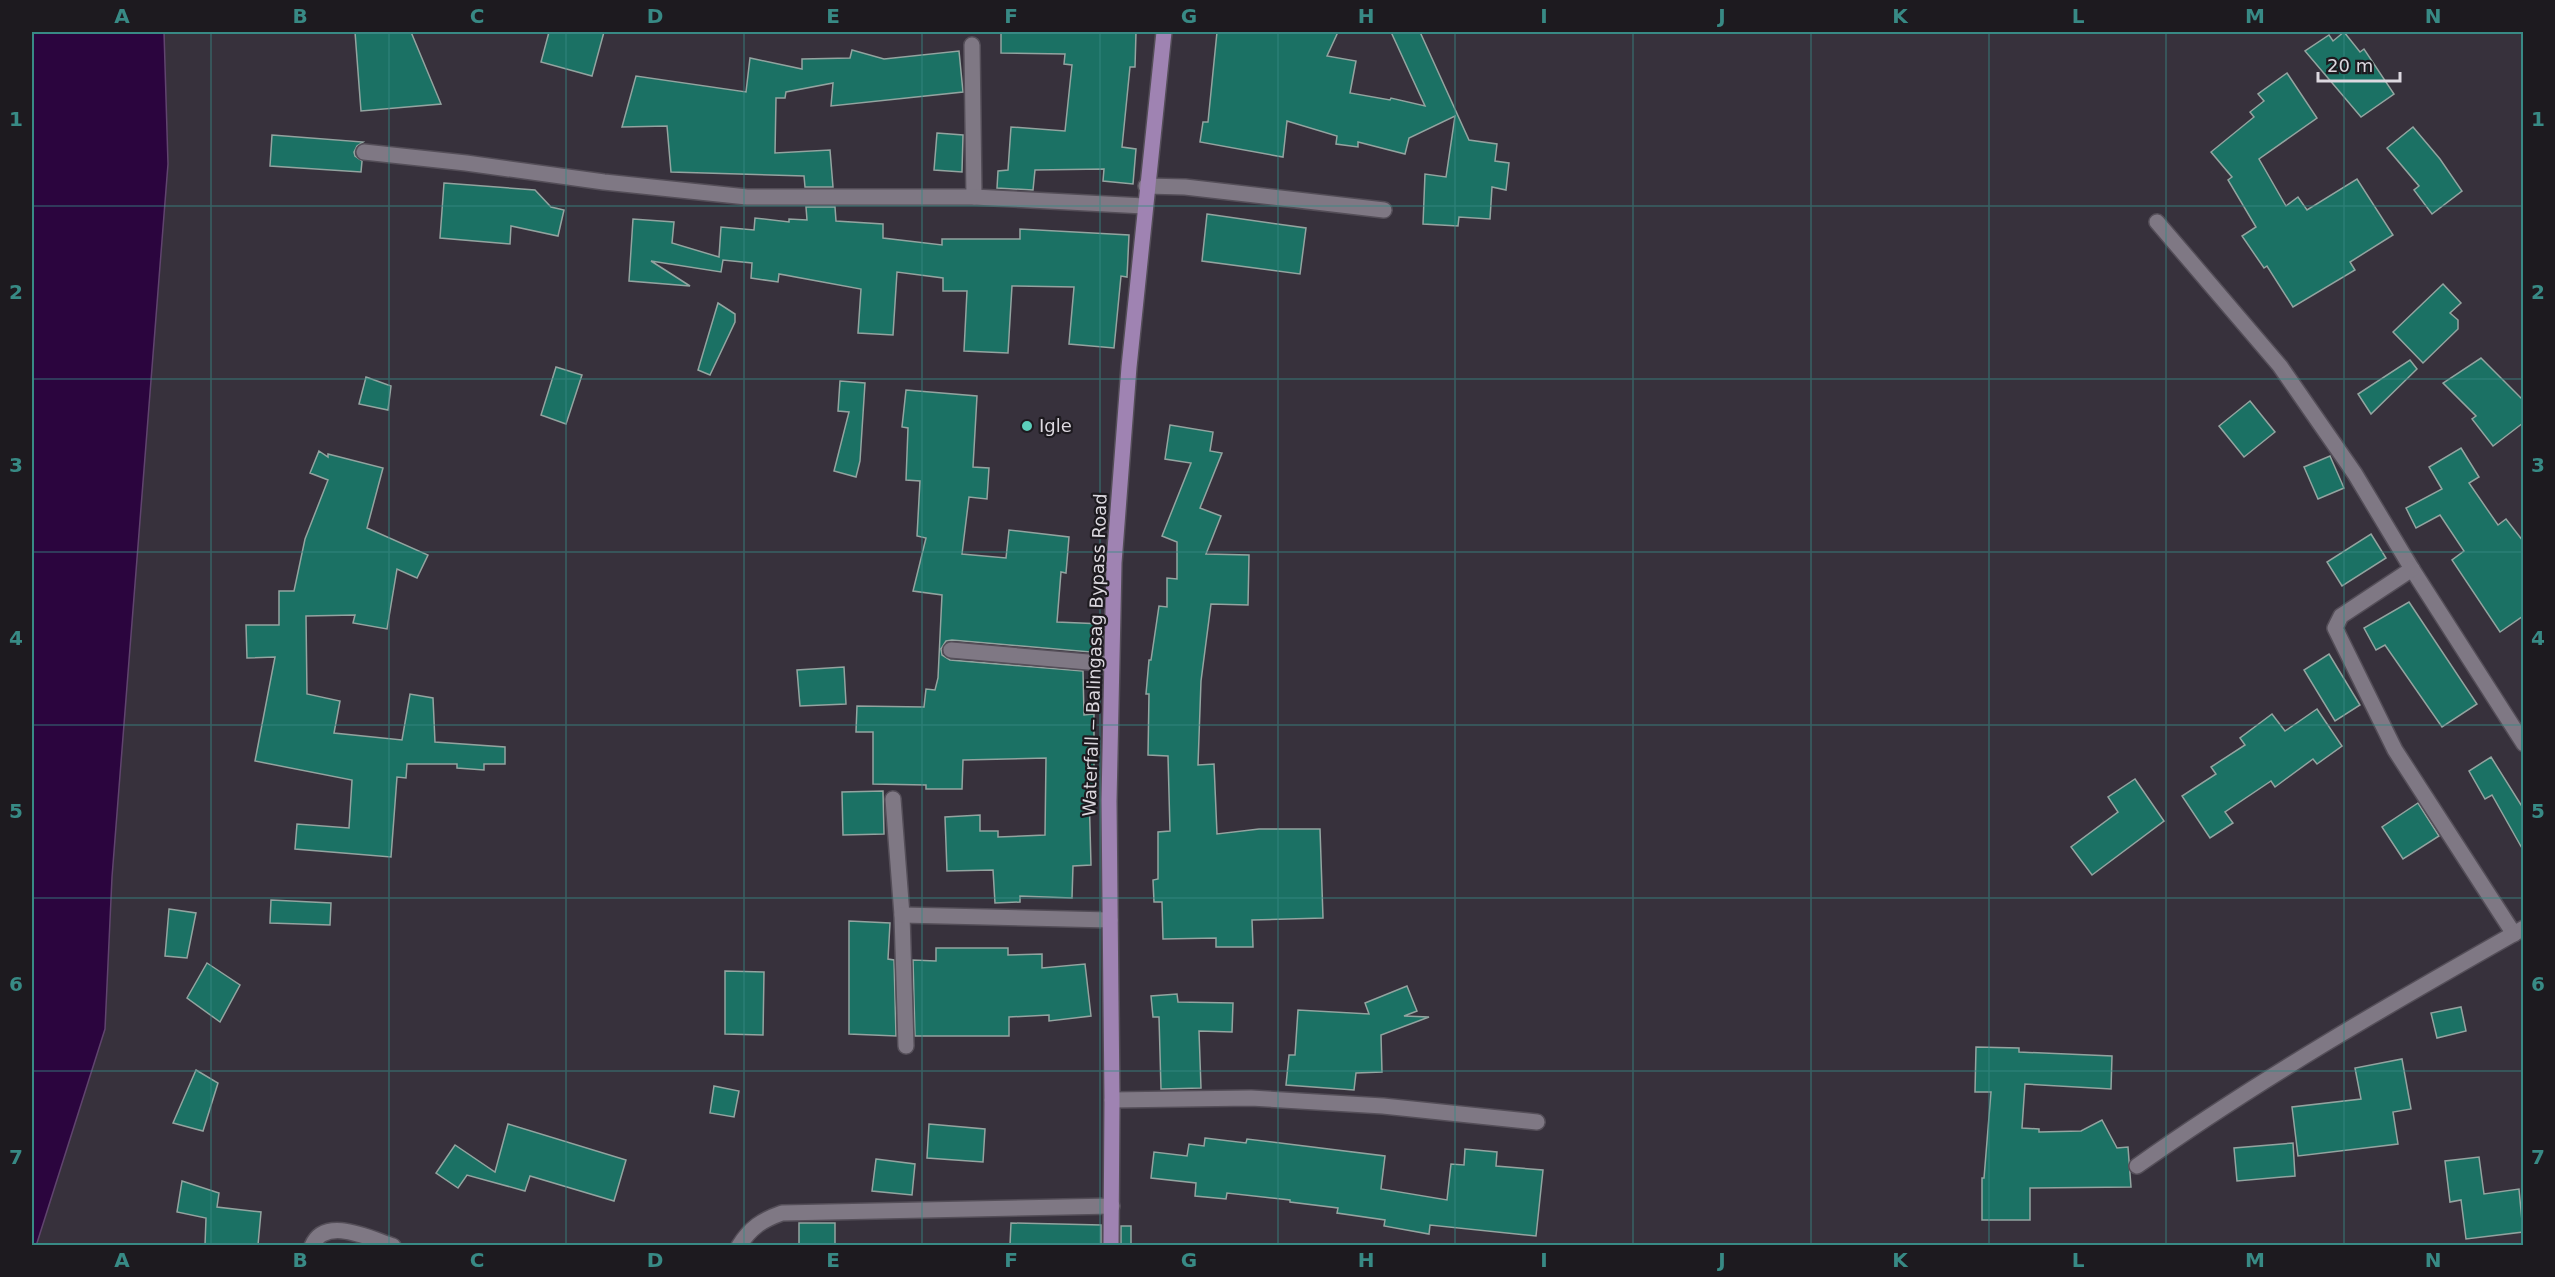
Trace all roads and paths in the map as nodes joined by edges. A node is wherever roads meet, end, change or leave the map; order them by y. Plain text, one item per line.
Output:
1 (1164, 32) edge
2 (972, 45) dead end
3 (364, 152) dead end
4 (1146, 186) junction
5 (974, 197) junction
6 (1144, 206) junction
7 (1384, 210) dead end
8 (2157, 222) dead end
9 (2412, 570) junction
10 (951, 650) dead end
11 (1111, 664) junction
12 (2523, 744) edge
13 (893, 799) dead end
14 (902, 915) junction
15 (1110, 920) junction
16 (2519, 931) edge
17 (906, 1046) dead end
18 (1112, 1100) junction
19 (1537, 1122) dead end
20 (2137, 1166) dead end
21 (1112, 1206) junction
22 (312, 1245) edge
23 (393, 1245) edge
24 (739, 1245) edge
25 (1111, 1245) edge

1 - 4 main road, Waterfall ‒ Balingasag Bypass Road
2 - 5 street
3 - 5 street
4 - 6 main road, Waterfall ‒ Balingasag Bypass Road
4 - 7 street
5 - 6 street
6 - 11 main road, Waterfall ‒ Balingasag Bypass Road
8 - 9 street
9 - 12 street
9 - 16 street
10 - 11 street
11 - 15 main road, Waterfall ‒ Balingasag Bypass Road
13 - 14 street
14 - 15 street
14 - 17 street
15 - 18 main road, Waterfall ‒ Balingasag Bypass Road
16 - 20 street
18 - 19 street
18 - 21 main road, Waterfall ‒ Balingasag Bypass Road
21 - 24 street
21 - 25 main road, Waterfall ‒ Balingasag Bypass Road
22 - 23 street

